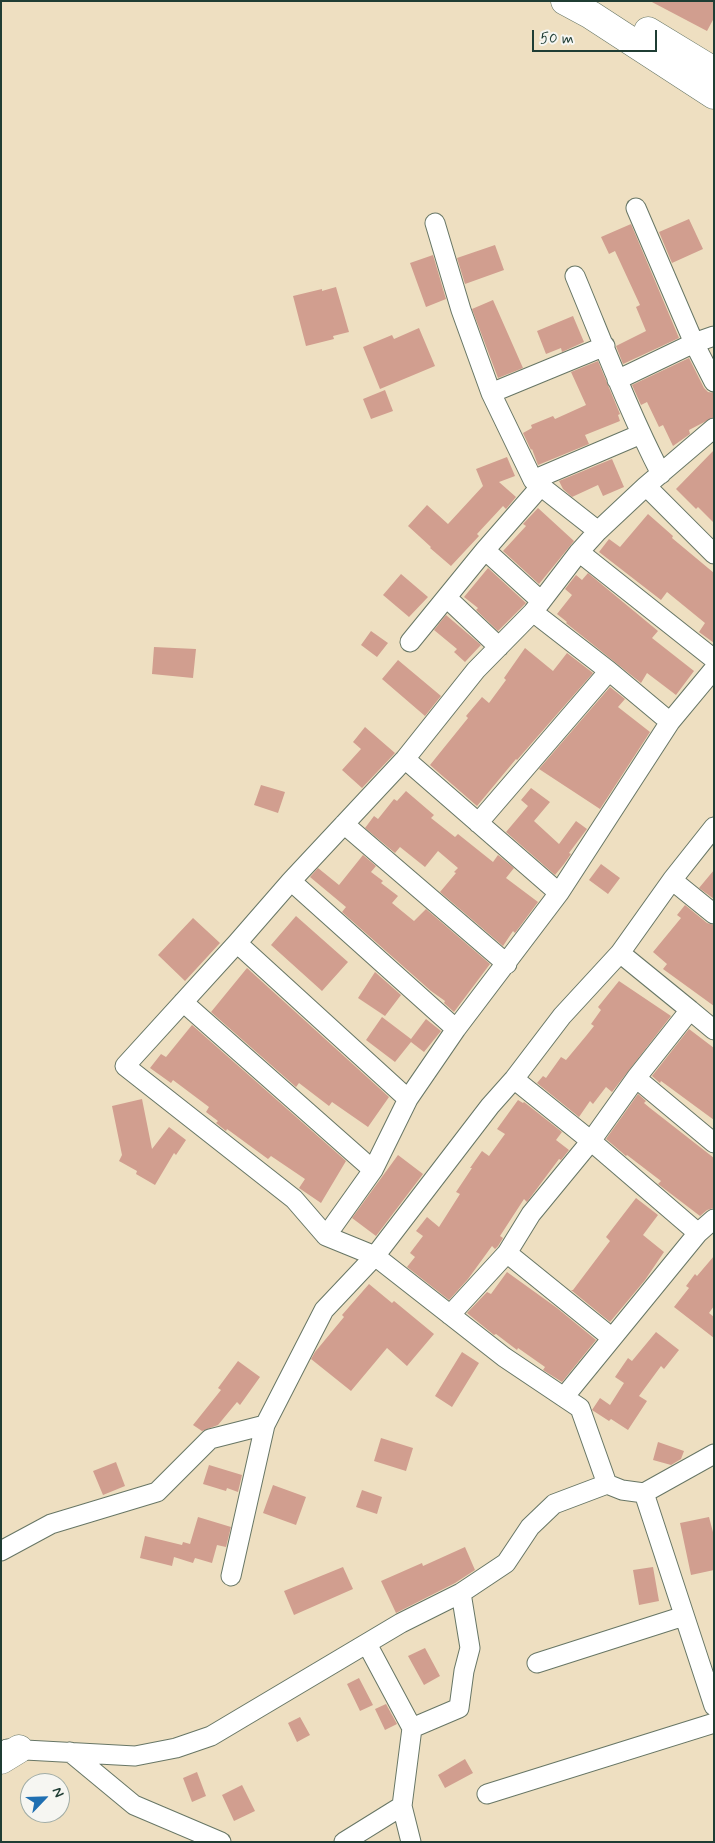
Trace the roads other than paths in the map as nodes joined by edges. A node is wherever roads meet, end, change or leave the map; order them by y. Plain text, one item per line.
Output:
1 (565, 1) edge
2 (600, 1) edge
3 (714, 71) edge
4 (714, 96) edge
5 (636, 208) dead end
6 (435, 223) dead end
7 (575, 276) dead end
8 (714, 336) edge
9 (694, 343) junction
10 (605, 346) junction
11 (617, 380) junction
12 (714, 382) edge
13 (492, 393) junction
14 (714, 428) edge
15 (640, 434) junction
16 (661, 474) junction
17 (537, 483) junction
18 (646, 486) junction
19 (598, 532) junction
20 (485, 550) junction
21 (579, 552) junction
22 (714, 554) edge
23 (446, 598) junction
24 (537, 606) junction
25 (410, 642) dead end
26 (499, 647) junction
27 (714, 659) edge
28 (714, 669) edge
29 (609, 671) junction
30 (670, 722) junction
31 (405, 759) junction
32 (478, 823) junction
33 (344, 824) junction
34 (714, 826) edge
35 (672, 880) junction
36 (290, 881) junction
37 (560, 893) junction
38 (714, 914) edge
39 (237, 943) junction
40 (620, 953) junction
41 (506, 964) junction
42 (183, 1002) junction
43 (690, 1010) junction
44 (456, 1029) junction
45 (714, 1030) edge
46 (636, 1078) junction
47 (514, 1080) junction
48 (408, 1099) junction
49 (590, 1141) junction
50 (714, 1143) edge
51 (373, 1170) junction
52 (714, 1219) edge
53 (698, 1233) junction
54 (326, 1236) junction
55 (507, 1253) junction
56 (375, 1256) junction
57 (450, 1315) junction
58 (612, 1338) junction
59 (564, 1397) junction
60 (265, 1425) junction
61 (714, 1454) edge
62 (607, 1484) junction
63 (644, 1493) junction
64 (1, 1551) edge
65 (231, 1576) dead end
66 (461, 1593) junction
67 (684, 1616) junction
68 (367, 1644) junction
69 (537, 1663) dead end
70 (714, 1706) edge
71 (714, 1723) edge
72 (412, 1728) junction
73 (70, 1752) junction
74 (7, 1753) edge
75 (487, 1794) dead end
76 (402, 1806) junction
77 (221, 1842) edge
78 (344, 1842) edge
79 (410, 1842) edge

1 - 4 main road
2 - 3 main road
5 - 9 street
6 - 13 street
7 - 10 street
8 - 9 street
9 - 11 street
9 - 12 street
10 - 11 street
10 - 13 street
11 - 15 street
13 - 17 street
14 - 16 street
15 - 16 street
15 - 17 street
16 - 18 street
17 - 19 street
17 - 20 street
18 - 19 street
18 - 22 street
19 - 21 street
20 - 23 street
20 - 24 street
21 - 24 street
21 - 27 street
23 - 25 street
23 - 26 street
24 - 26 street
24 - 29 street
26 - 31 street
28 - 30 street
29 - 30 street
29 - 32 street
30 - 37 street
31 - 32 street
31 - 33 street
32 - 37 street
33 - 36 street
33 - 41 street
34 - 35 street
35 - 38 street
35 - 40 street
36 - 39 street
36 - 44 street
37 - 41 street
39 - 42 street
39 - 48 street
40 - 43 street
40 - 47 street
41 - 44 street
42 - 51 street
42 - 54 street
43 - 45 street
43 - 46 street
44 - 48 street
46 - 49 street
46 - 50 street
47 - 49 street
47 - 56 street
48 - 51 street
49 - 53 street
49 - 55 street
51 - 54 street
52 - 53 street
53 - 58 street
54 - 56 street
55 - 57 street
55 - 58 street
56 - 57 street
56 - 60 street
57 - 59 street
58 - 59 street
59 - 62 street
60 - 64 street
60 - 65 street
61 - 63 street
62 - 63 street
62 - 66 street
63 - 67 street
66 - 68 street
66 - 72 street
67 - 69 street
67 - 70 street
68 - 72 street
68 - 73 street
71 - 75 street
72 - 76 street
73 - 74 street
73 - 77 street
76 - 78 street
76 - 79 street

